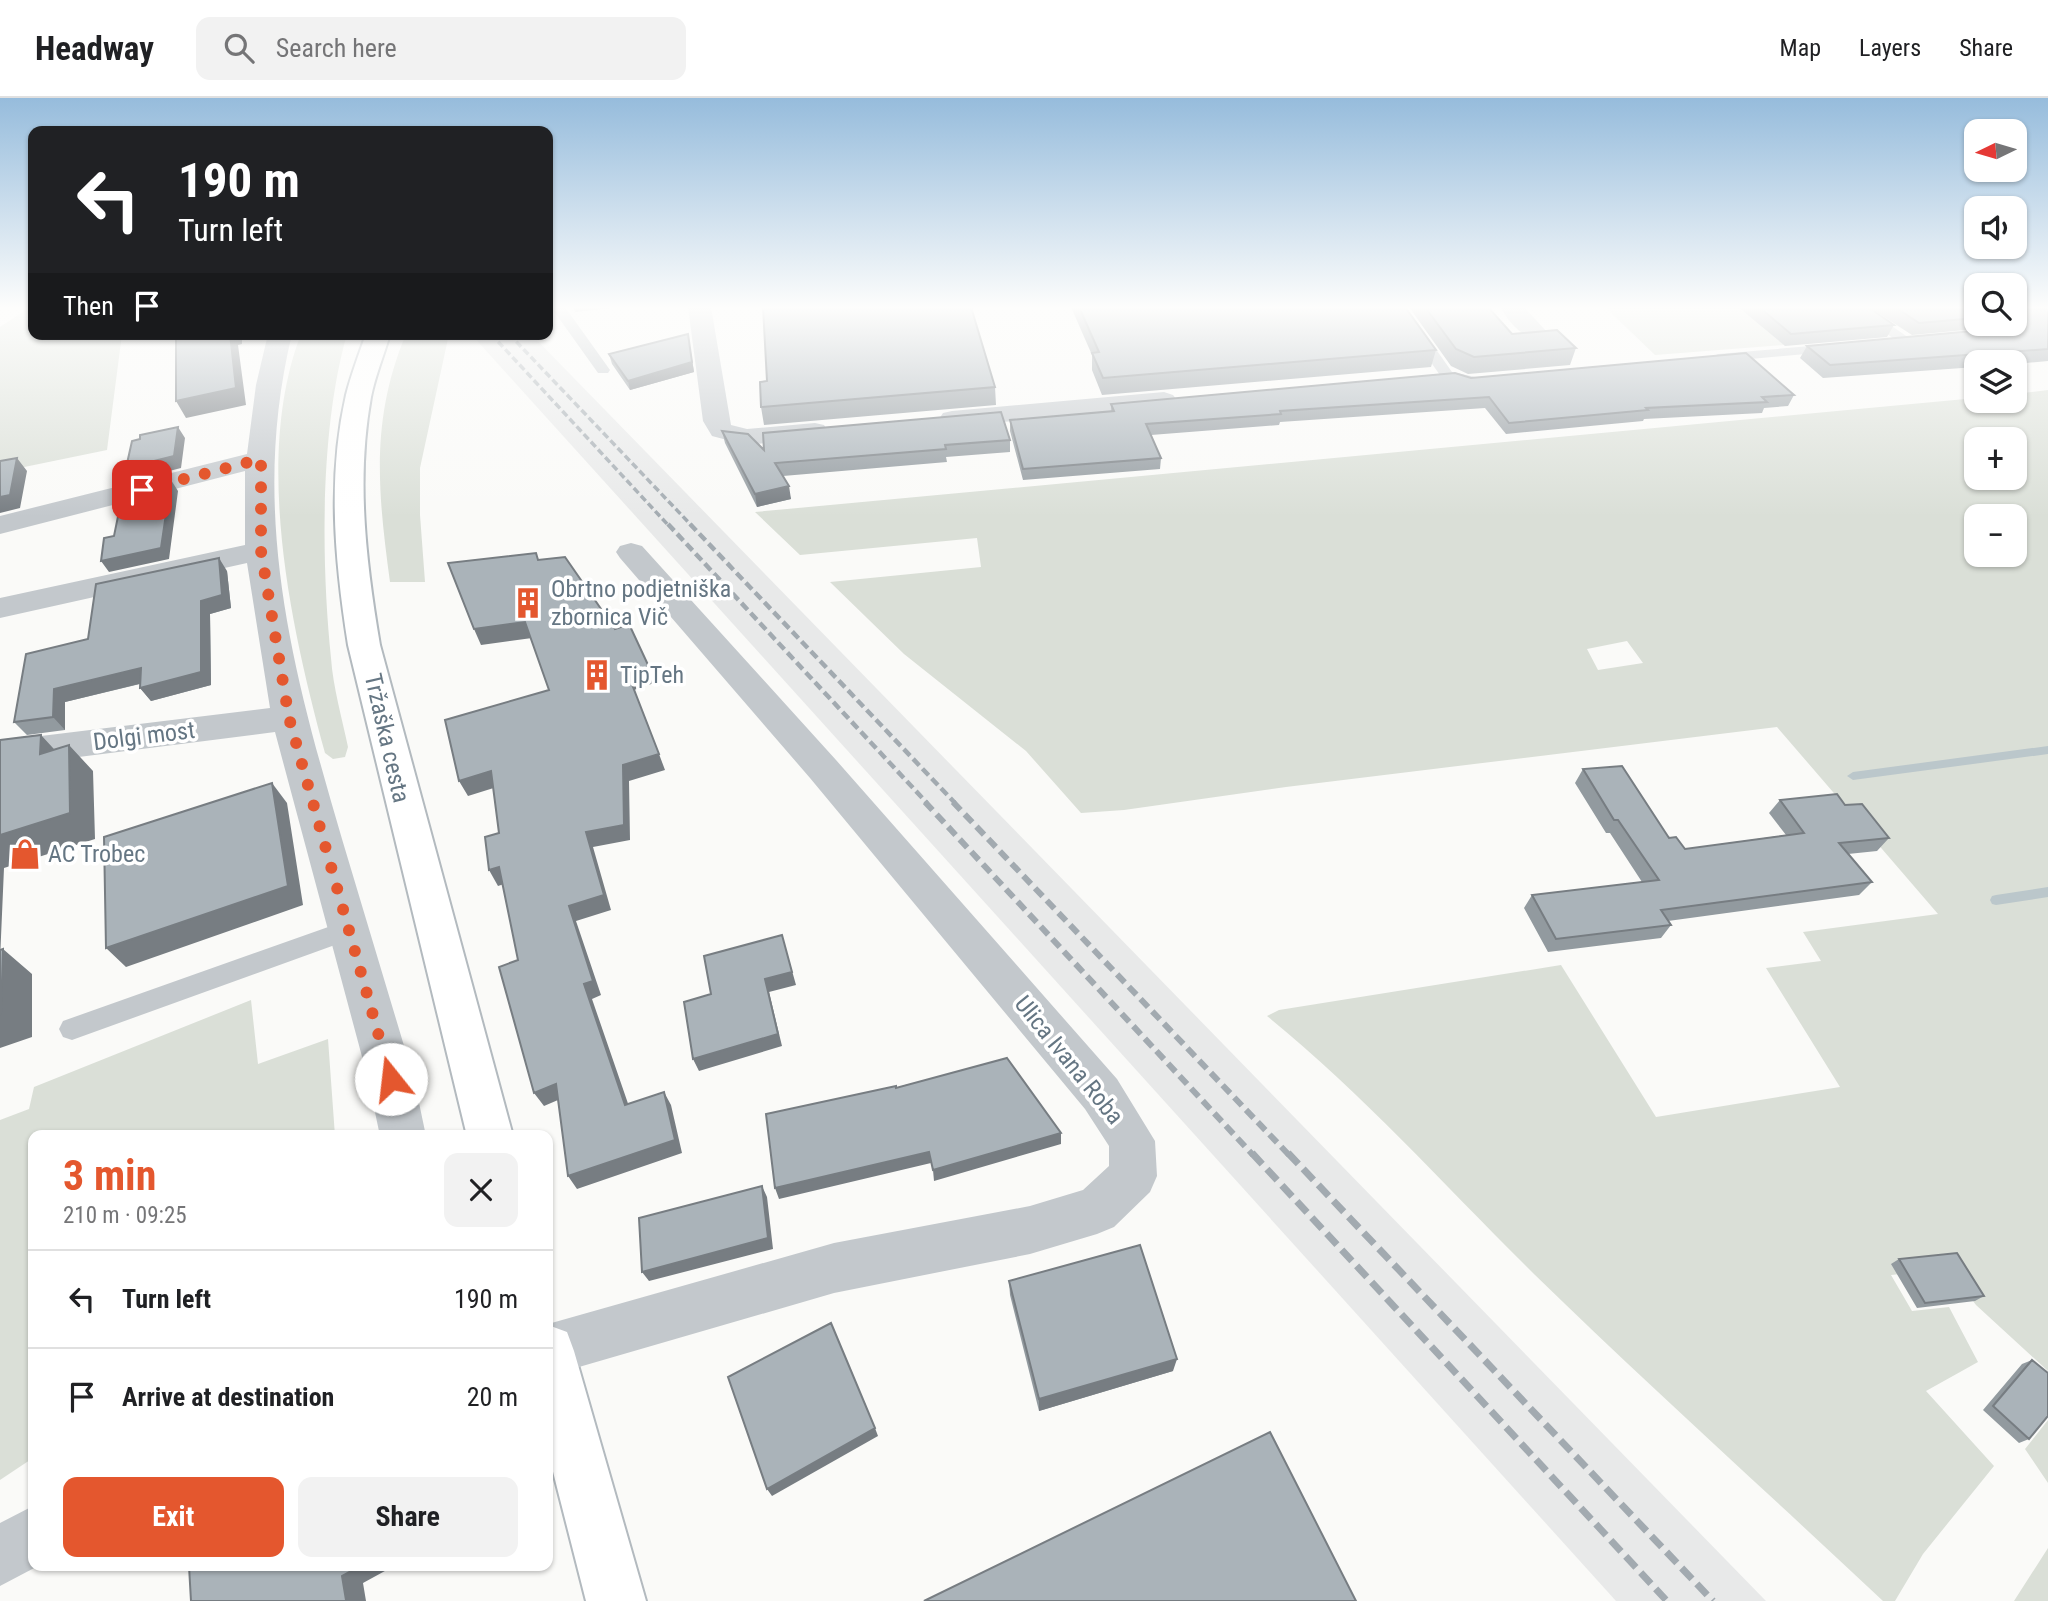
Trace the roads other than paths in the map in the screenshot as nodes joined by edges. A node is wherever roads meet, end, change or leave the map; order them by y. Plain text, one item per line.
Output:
1 (269, 377) edge
2 (366, 377) edge
3 (709, 377) edge
4 (1441, 377) edge
5 (1493, 379) edge
6 (1192, 398) edge
7 (930, 421) edge
8 (836, 429) edge
9 (261, 459) junction
10 (0, 524) edge
11 (261, 551) junction
12 (631, 552) dead end
13 (0, 608) edge
14 (289, 718) junction
15 (0, 754) edge
16 (348, 930) junction
17 (72, 1029) dead end
18 (401, 1130) edge
19 (488, 1130) edge
20 (553, 1349) edge
21 (553, 1368) edge
22 (28, 1538) edge
23 (0, 1557) edge
24 (617, 1601) edge

1 - 9 street
2 - 19 main road, Tržaška cesta
3 - 8 street
4 - 5 lane
6 - 7 street
9 - 10 street
9 - 11 street
11 - 13 street
11 - 14 street
12 - 20 street, Ulica Ivana Roba
14 - 15 street, Dolgi most
14 - 16 street
16 - 17 lane
16 - 18 street
21 - 24 main road
22 - 23 street

